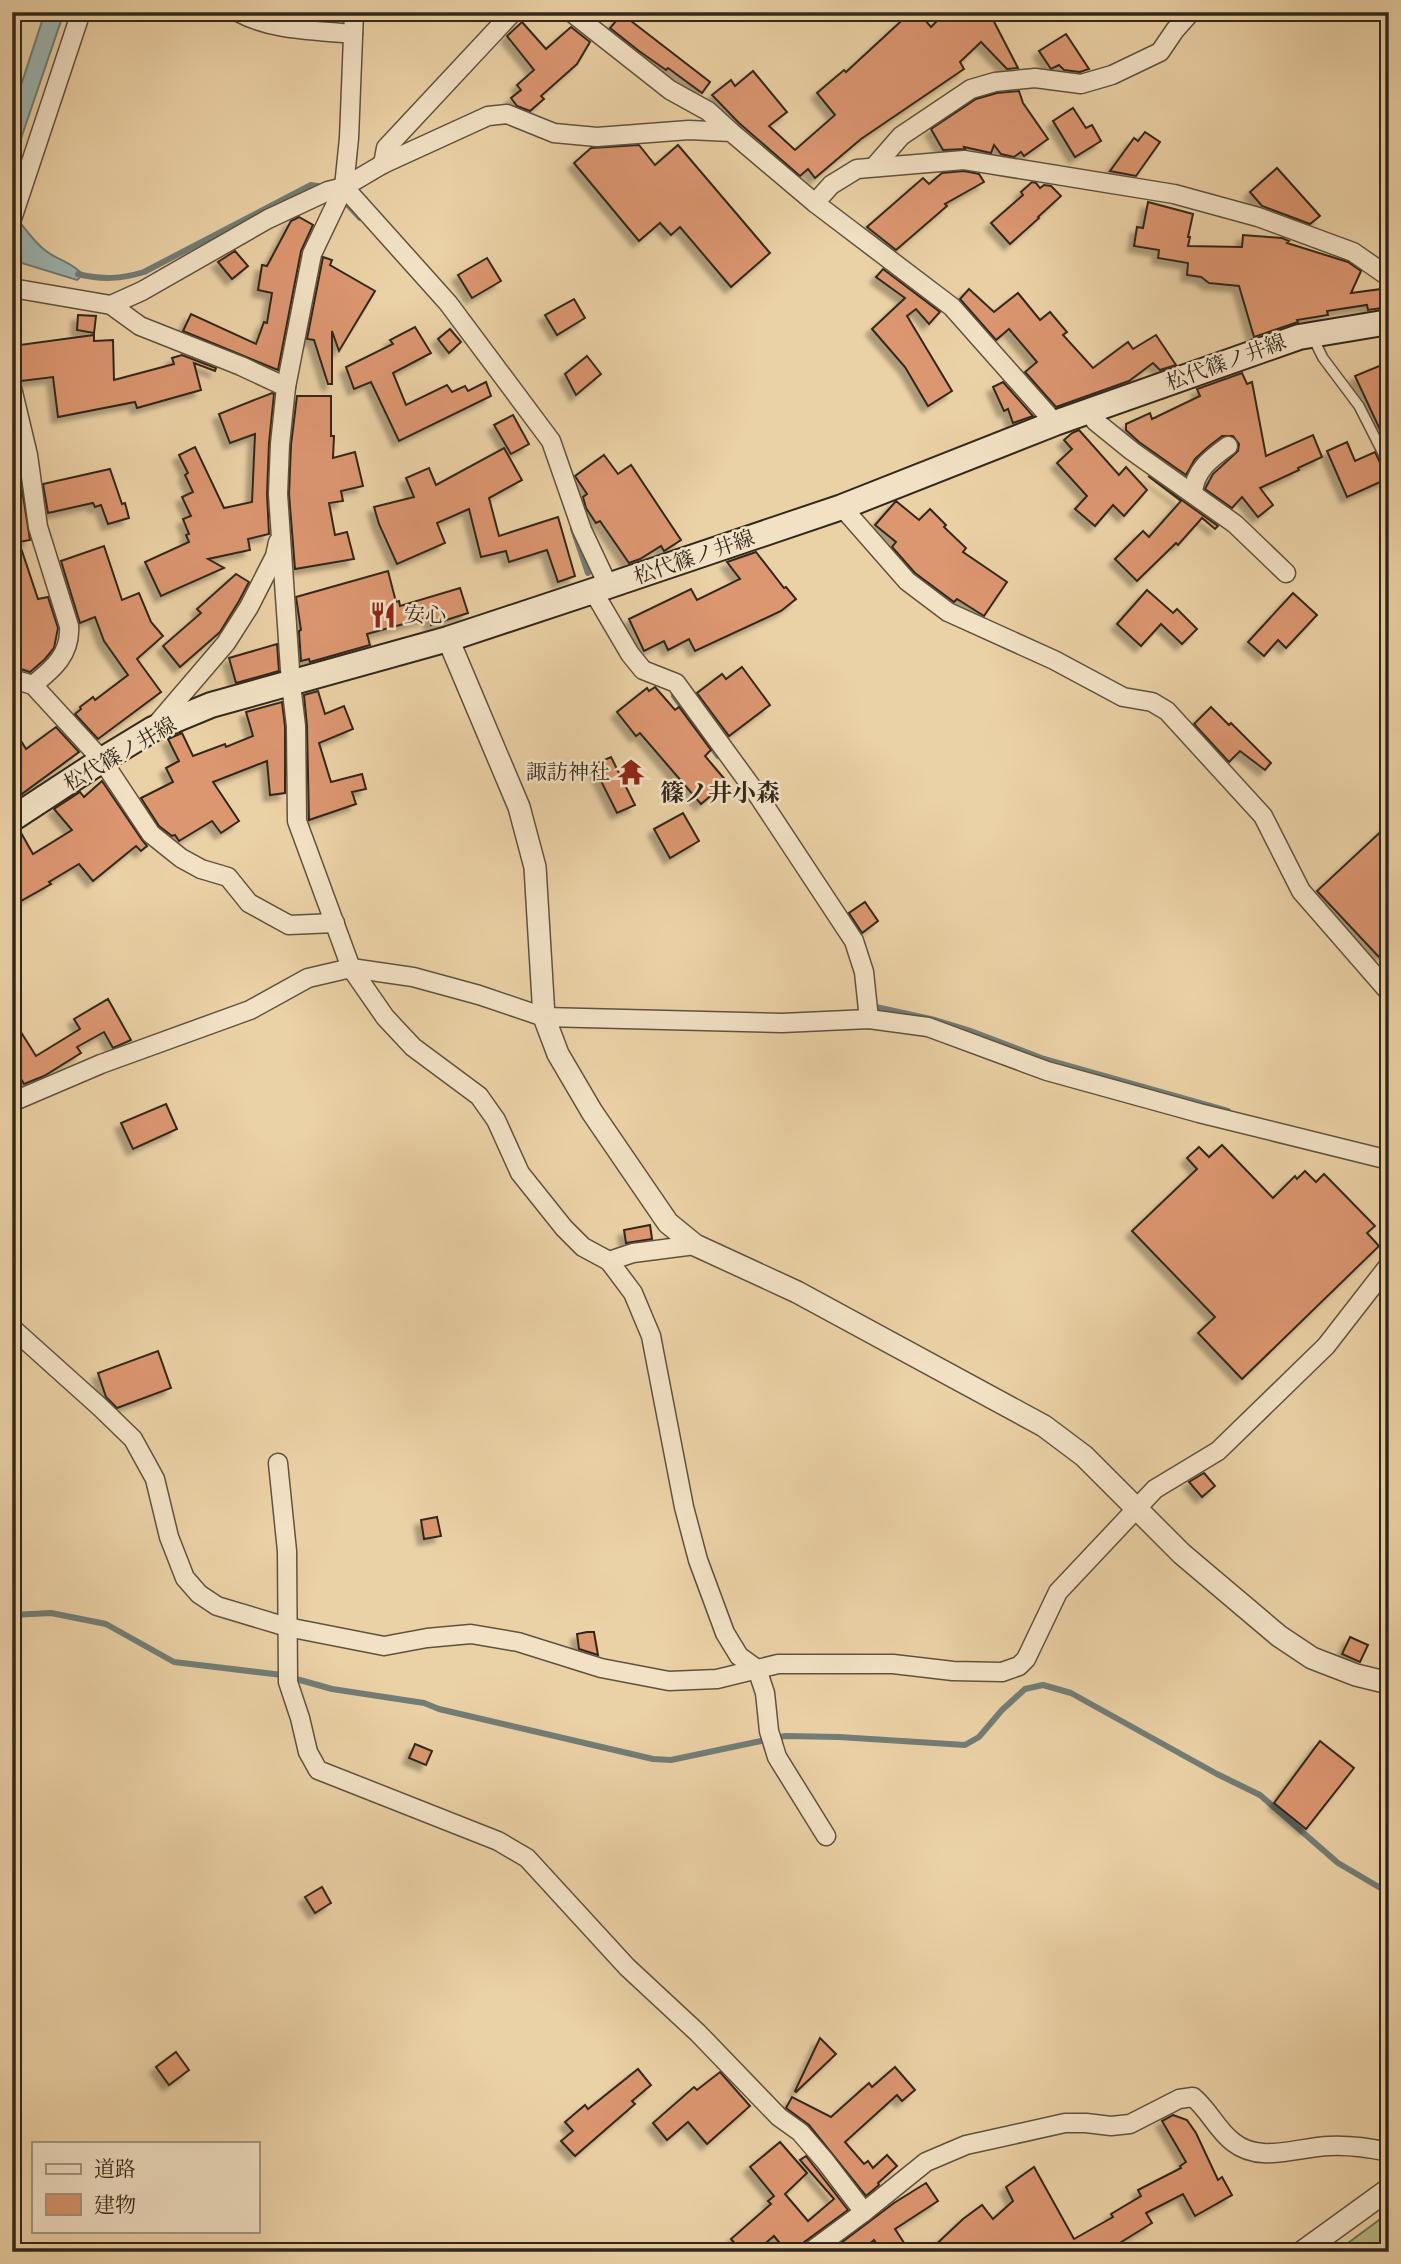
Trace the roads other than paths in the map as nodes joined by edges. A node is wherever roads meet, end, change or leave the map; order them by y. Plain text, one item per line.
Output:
1 (81, 12) edge
2 (238, 12) edge
3 (354, 12) edge
4 (513, 12) edge
5 (571, 12) edge
6 (1191, 12) edge
7 (353, 34) junction
8 (731, 132) junction
9 (383, 164) junction
10 (874, 167) junction
11 (344, 187) junction
12 (814, 203) junction
13 (13, 216) edge
14 (1389, 277) edge
15 (12, 288) edge
16 (111, 305) junction
17 (1389, 321) edge
18 (1310, 333) junction
19 (286, 387) junction
20 (12, 388) edge
21 (1091, 410) junction
22 (1055, 423) junction
23 (1228, 446) dead end
24 (1389, 465) edge
25 (1193, 494) junction
26 (842, 507) junction
27 (281, 530) junction
28 (1286, 573) dead end
29 (601, 588) junction
30 (449, 639) junction
31 (12, 680) edge
32 (291, 684) junction
33 (33, 685) junction
34 (153, 729) junction
35 (102, 760) junction
36 (12, 819) edge
37 (335, 923) junction
38 (351, 968) junction
39 (1389, 992) edge
40 (544, 1017) junction
41 (869, 1019) junction
42 (12, 1102) edge
43 (1389, 1160) edge
44 (695, 1245) junction
45 (609, 1261) junction
46 (1389, 1265) edge
47 (12, 1328) edge
48 (278, 1463) dead end
49 (1136, 1508) junction
50 (287, 1627) junction
51 (757, 1669) junction
52 (1389, 1683) edge
53 (826, 1836) dead end
54 (1389, 2152) edge
55 (1389, 2189) edge
56 (864, 2213) junction
57 (810, 2252) edge
58 (1302, 2252) edge

1 - 13 street
2 - 7 street
3 - 7 street
4 - 9 street
5 - 8 street
6 - 10 street
7 - 11 street
8 - 9 street
8 - 12 street
9 - 11 street
10 - 12 street
10 - 14 street
11 - 16 street
11 - 19 street
11 - 29 street
12 - 22 street
15 - 16 street
16 - 19 street
17 - 18 main road, 松代篠ノ井線
18 - 21 main road, 松代篠ノ井線
18 - 24 lane
19 - 27 street
20 - 33 street
21 - 22 main road, 松代篠ノ井線
21 - 25 street
22 - 26 main road, 松代篠ノ井線
23 - 25 street
25 - 28 street
26 - 29 main road, 松代篠ノ井線
26 - 39 street
27 - 32 street
27 - 34 street
29 - 30 main road, 松代篠ノ井線
29 - 41 street
30 - 32 main road, 松代篠ノ井線
30 - 40 street
31 - 33 street
32 - 34 main road, 松代篠ノ井線
32 - 37 street
33 - 35 street
34 - 35 main road, 松代篠ノ井線
35 - 36 main road, 松代篠ノ井線
35 - 37 street
37 - 38 street
38 - 40 street
38 - 42 street
38 - 45 street
40 - 41 street
40 - 44 street
41 - 43 street
44 - 45 street
44 - 49 street
45 - 51 street
46 - 49 street
47 - 50 street
48 - 50 street
49 - 51 street
49 - 52 street
50 - 51 street
50 - 56 street
51 - 53 street
54 - 56 street
55 - 58 street
56 - 57 street

